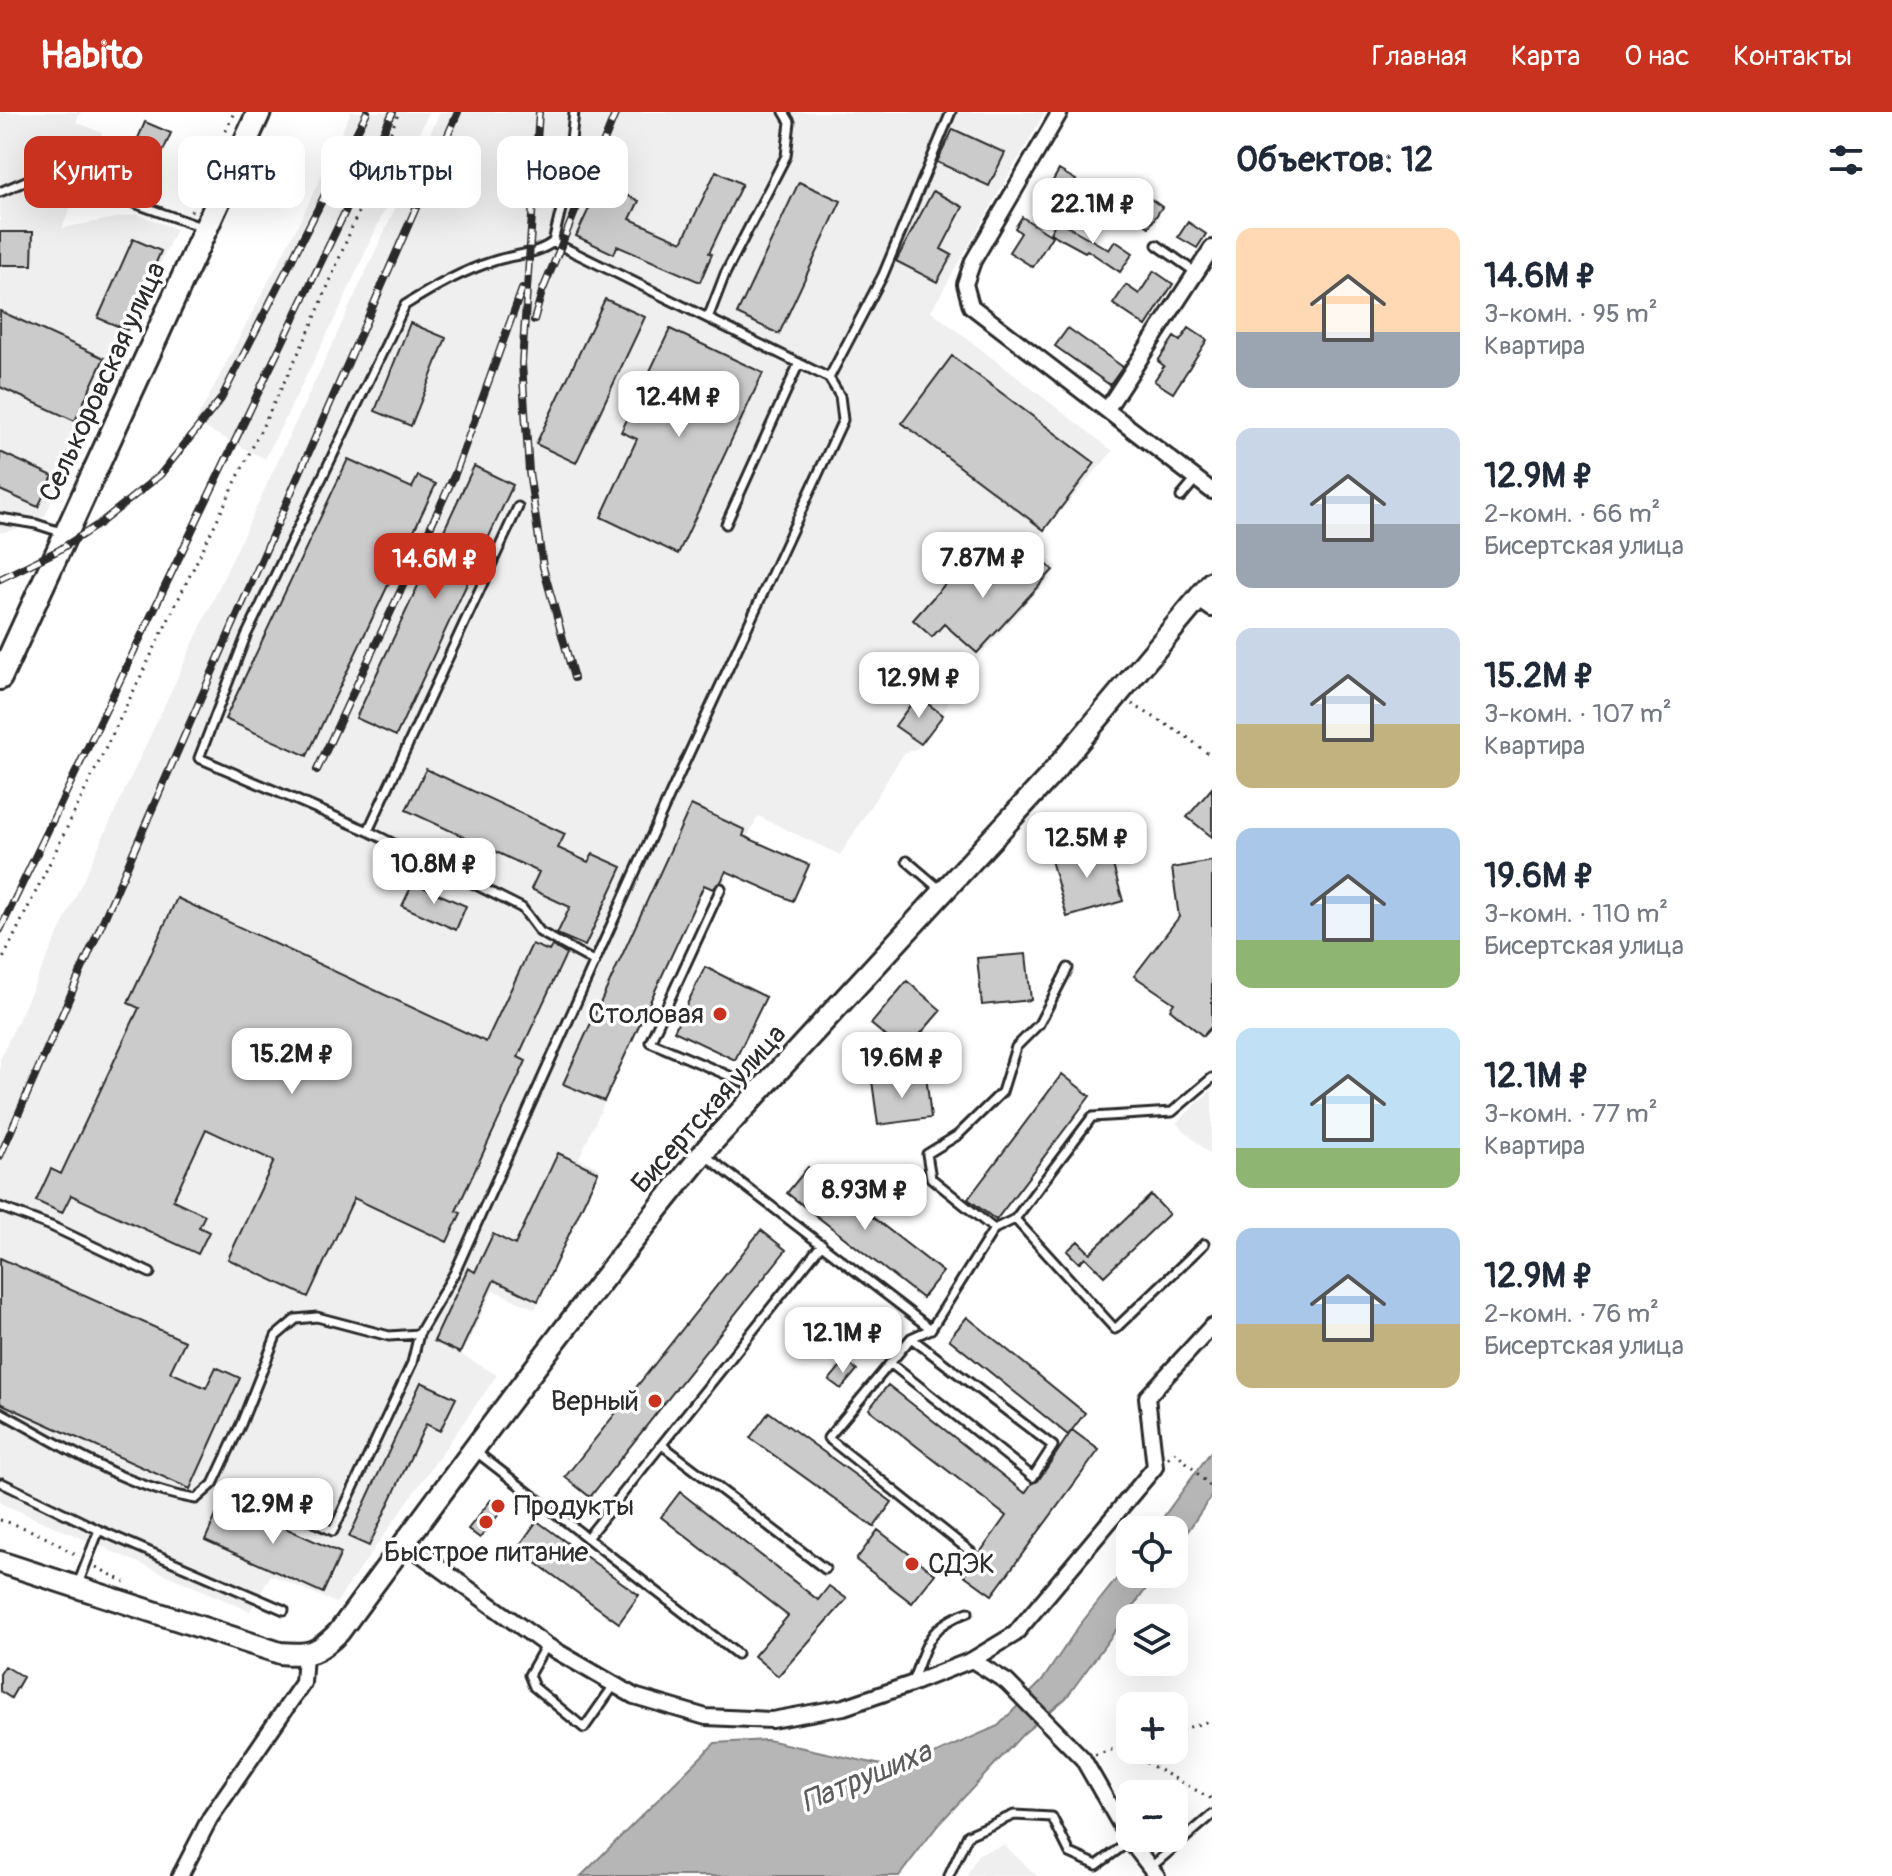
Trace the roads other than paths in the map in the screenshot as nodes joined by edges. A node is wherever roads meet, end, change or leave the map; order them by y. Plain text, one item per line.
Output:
1 (259, 112) edge
2 (574, 112) edge
3 (784, 112) edge
4 (951, 112) edge
5 (1060, 112) edge
6 (0, 192) edge
7 (206, 230) junction
8 (553, 242) junction
9 (1157, 245) dead end
10 (1212, 248) edge
11 (1195, 272) junction
12 (708, 318) junction
13 (799, 363) junction
14 (829, 378) junction
15 (1107, 409) junction
16 (1196, 479) junction
17 (1212, 491) edge
18 (1181, 497) dead end
19 (518, 507) dead end
20 (0, 518) edge
21 (726, 524) dead end
22 (66, 533) junction
23 (1212, 582) edge
24 (1205, 604) edge
25 (0, 678) edge
26 (368, 831) junction
27 (907, 861) dead end
28 (721, 888) dead end
29 (944, 892) junction
30 (595, 962) junction
31 (1068, 968) dead end
32 (1212, 1078) edge
33 (762, 1090) junction
34 (703, 1154) junction
35 (0, 1207) edge
36 (1015, 1219) junction
37 (994, 1229) junction
38 (822, 1244) junction
39 (1204, 1244) dead end
40 (150, 1273) dead end
41 (1212, 1326) edge
42 (931, 1329) junction
43 (419, 1334) junction
44 (911, 1338) junction
45 (890, 1363) junction
46 (0, 1412) edge
47 (662, 1445) junction
48 (473, 1450) junction
49 (2, 1483) edge
50 (249, 1492) dead end
51 (99, 1530) junction
52 (587, 1538) junction
53 (404, 1542) junction
54 (971, 1552) dead end
55 (0, 1562) edge
56 (825, 1569) dead end
57 (77, 1586) junction
58 (284, 1610) dead end
59 (968, 1612) dead end
60 (546, 1645) junction
61 (737, 1654) dead end
62 (305, 1655) junction
63 (972, 1660) junction
64 (615, 1684) junction
65 (911, 1684) junction
66 (1212, 1815) edge
67 (1116, 1817) edge
68 (1116, 1851) edge
69 (1139, 1852) edge
70 (1154, 1872) edge
71 (180, 1876) edge
72 (949, 1876) edge

1 - 7 main road, Селькоровская улица
2 - 8 lane
3 - 12 lane
4 - 14 lane
5 - 15 street
6 - 7 lane
7 - 22 main road, Селькоровская улица
8 - 12 lane
8 - 26 lane
9 - 11 lane
10 - 11 street
11 - 15 street
12 - 13 lane
13 - 14 lane
13 - 21 lane
14 - 30 lane
15 - 16 street
16 - 17 street
16 - 18 lane
19 - 26 lane
20 - 22 lane
22 - 25 main road, Селькоровская улица
23 - 24 main road, Бисертская улица
24 - 29 main road, Бисертская улица
26 - 30 lane
27 - 29 lane
28 - 33 lane
29 - 33 main road, Бисертская улица
30 - 43 lane
31 - 37 lane
32 - 36 lane
33 - 34 main road, Бисертская улица
34 - 38 lane
34 - 48 main road, Бисертская улица
35 - 40 lane
36 - 37 lane
36 - 39 lane
37 - 42 lane
38 - 42 lane
38 - 47 lane
41 - 63 street
42 - 44 lane
43 - 46 lane
43 - 50 lane
44 - 45 lane
44 - 45 lane
45 - 54 lane
47 - 52 lane
47 - 56 lane
48 - 52 lane
48 - 53 main road, Бисертская улица
49 - 51 lane
51 - 57 lane
51 - 58 lane
52 - 61 lane
53 - 60 street
53 - 62 main road, Бисертская улица
55 - 57 main road
57 - 62 main road
59 - 65 lane
60 - 64 street
60 - 64 lane
62 - 71 street
63 - 65 street
63 - 67 street
64 - 65 street
66 - 70 lane
68 - 72 lane
69 - 70 street

